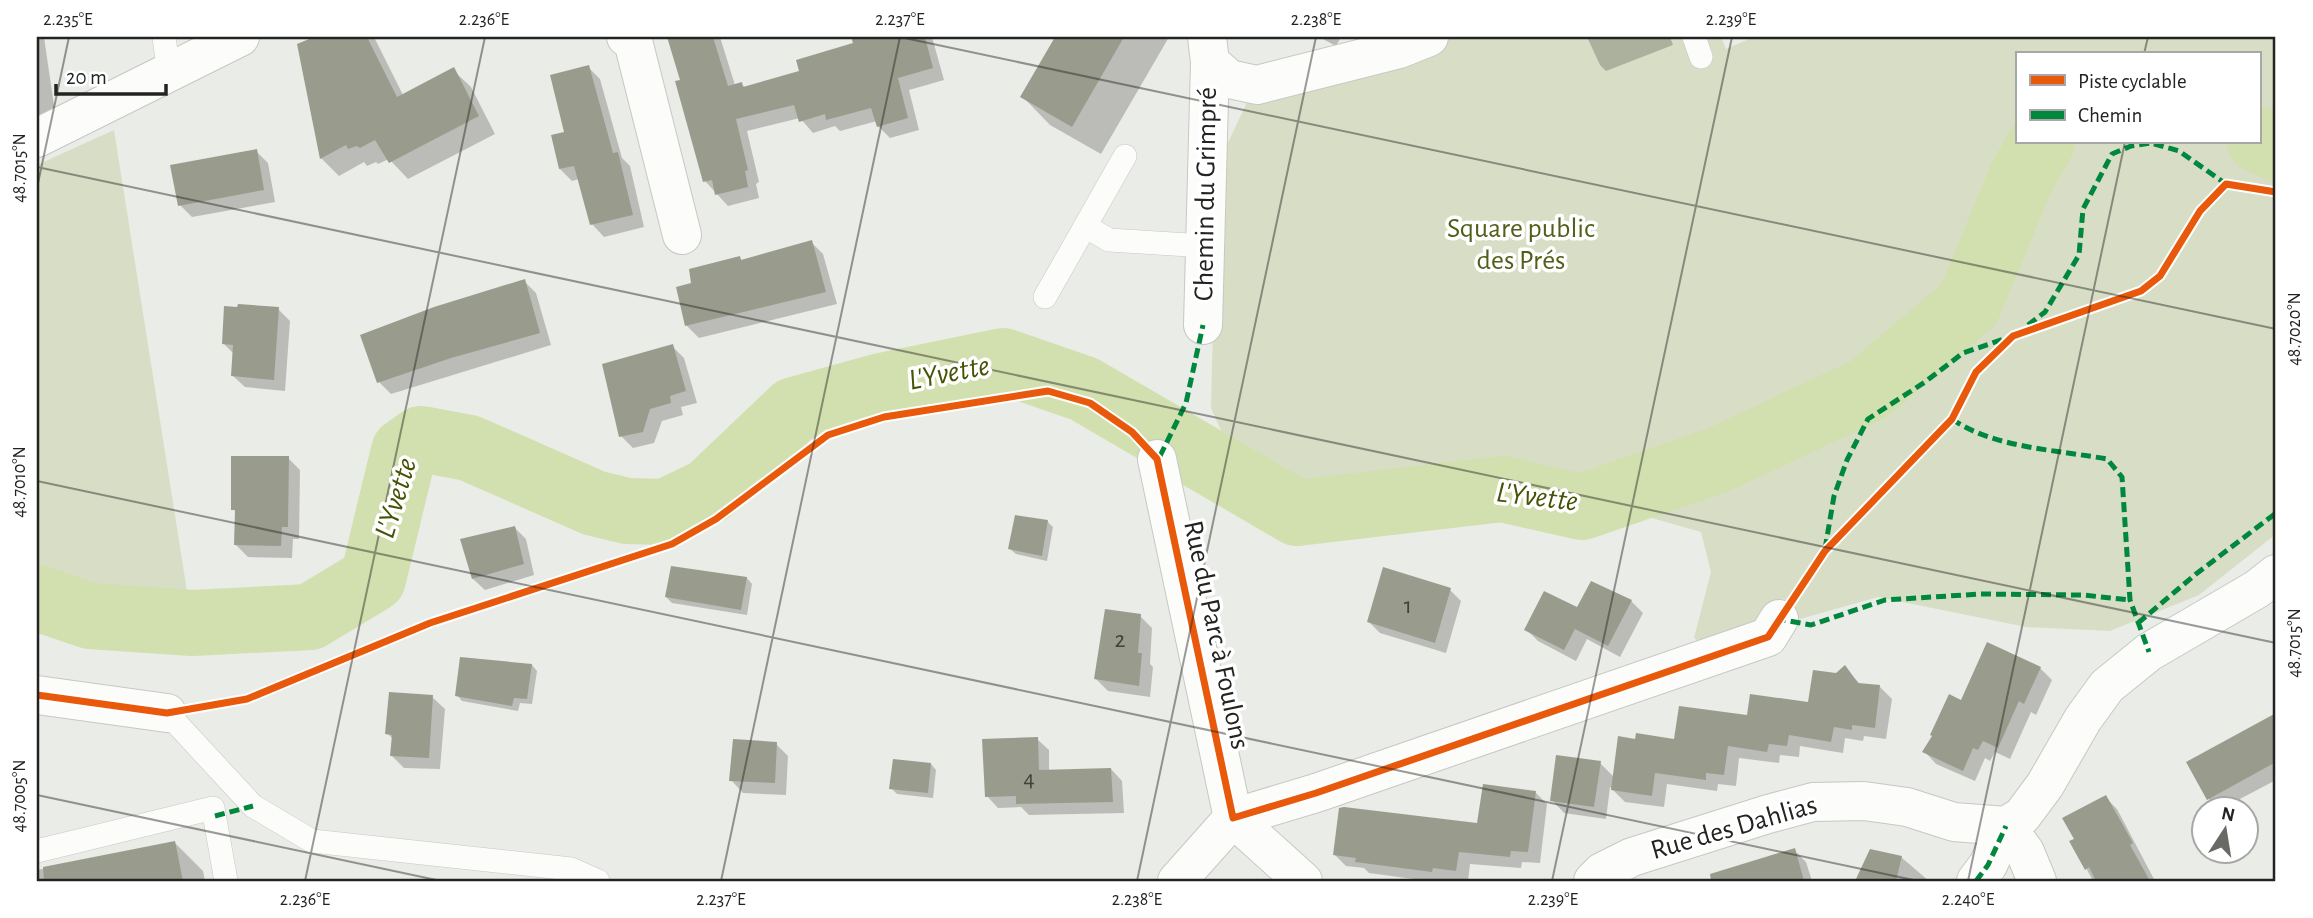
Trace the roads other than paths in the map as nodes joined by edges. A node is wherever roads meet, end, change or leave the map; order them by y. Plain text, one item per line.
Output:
1 (164, 37) edge
2 (240, 37) edge
3 (626, 37) edge
4 (1429, 37) edge
5 (1208, 50) edge
6 (169, 74) junction
7 (37, 138) edge
8 (1125, 156) dead end
9 (1085, 226) junction
10 (682, 235) dead end
11 (1205, 246) junction
12 (1045, 297) dead end
13 (1203, 325) dead end
14 (1157, 459) dead end
15 (2276, 574) edge
16 (1779, 619) dead end
17 (37, 695) edge
18 (167, 713) joint
19 (1233, 818) junction
20 (2006, 826) junction
21 (37, 851) edge
22 (1171, 878) edge
23 (226, 881) edge
24 (598, 881) edge
25 (1303, 881) edge
26 (1593, 881) edge
27 (1976, 881) edge
28 (2037, 881) edge

1 - 6 lane
2 - 6 street
3 - 10 street
4 - 5 street
5 - 11 street, Chemin du Grimpré
6 - 7 street
8 - 9 lane
9 - 11 lane
9 - 12 lane
11 - 13 street, Chemin du Grimpré
14 - 19 street, Rue du Parc à Foulons
15 - 20 street
16 - 19 street
17 - 18 street
18 - 24 lane
19 - 22 street
19 - 25 street
20 - 26 street, Rue des Dahlias
20 - 27 street
20 - 28 street
21 - 23 lane

